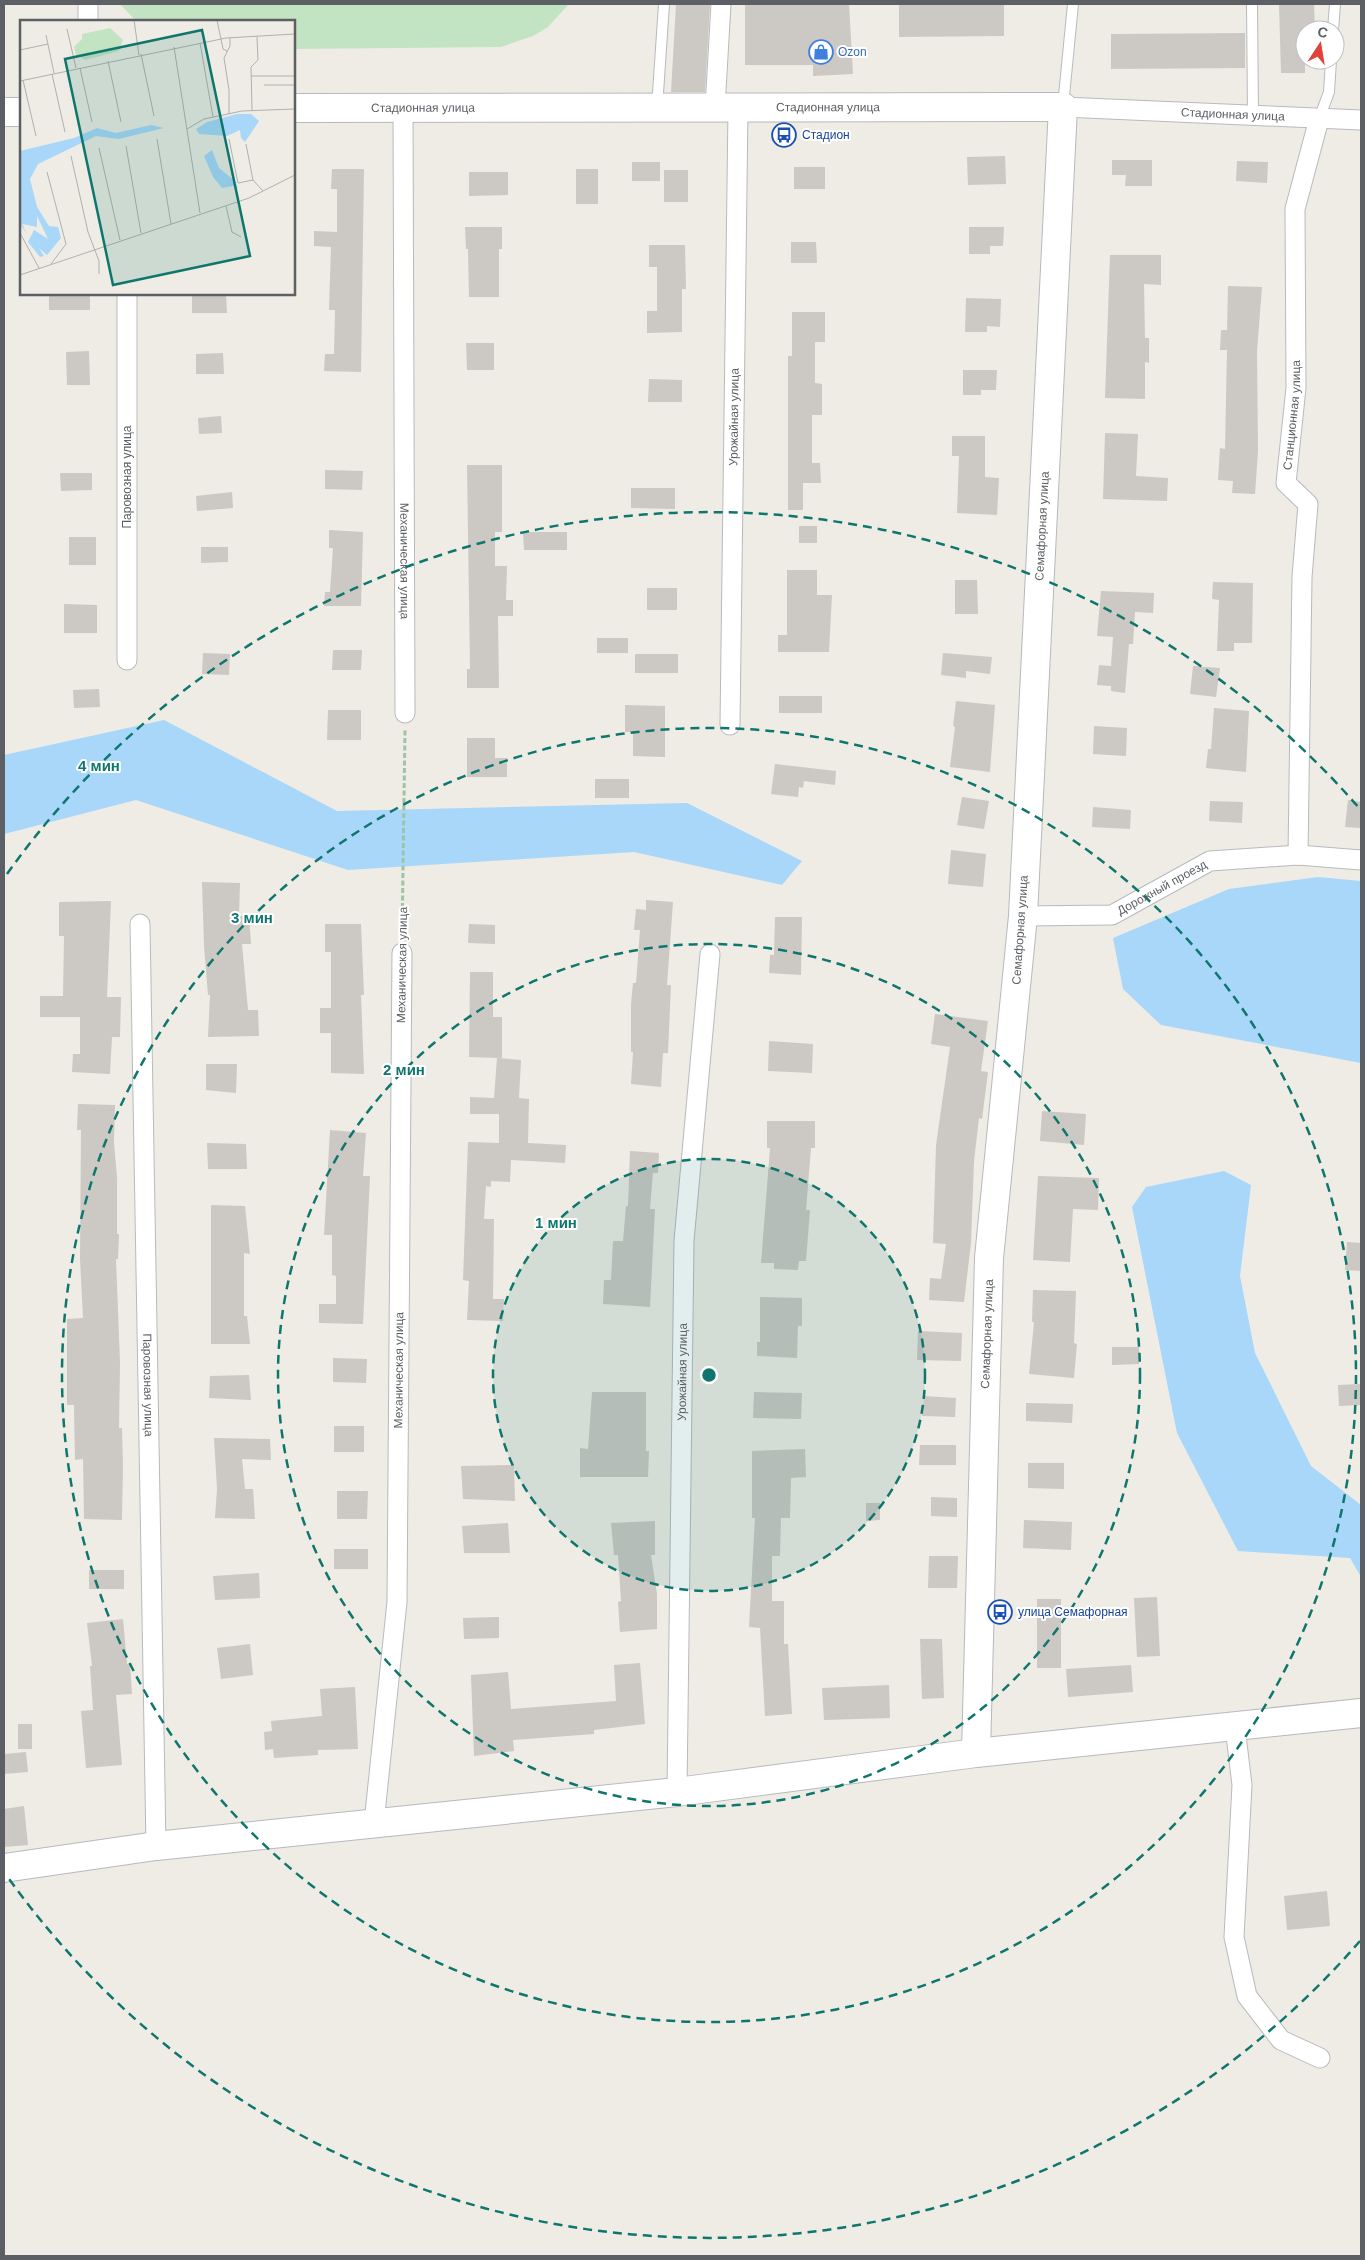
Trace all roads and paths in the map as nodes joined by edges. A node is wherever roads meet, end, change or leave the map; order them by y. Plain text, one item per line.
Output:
1 (88, 4) edge
2 (664, 4) edge
3 (721, 4) edge
4 (1073, 4) edge
5 (1252, 4) edge
6 (1334, 4) edge
7 (88, 20) edge
8 (1333, 20) edge
9 (1330, 70) edge
10 (403, 106) junction
11 (1063, 107) junction
12 (295, 108) edge
13 (657, 108) junction
14 (727, 109) junction
15 (4, 112) edge
16 (20, 112) edge
17 (1253, 116) junction
18 (1319, 119) junction
19 (1361, 120) edge
20 (127, 295) edge
21 (127, 660) dead end
22 (405, 713) joint
23 (730, 725) dead end
24 (1298, 855) junction
25 (1361, 860) edge
26 (1022, 916) junction
27 (140, 924) dead end
28 (402, 953) joint
29 (710, 954) dead end
30 (1361, 1713) edge
31 (1235, 1727) junction
32 (976, 1753) junction
33 (677, 1792) junction
34 (374, 1823) junction
35 (156, 1846) junction
36 (4, 1868) edge
37 (1320, 2058) dead end

1 - 7 street
2 - 13 lane
3 - 14 street, Урожайная улица
4 - 11 lane
5 - 17 lane
6 - 8 lane
9 - 18 lane
10 - 12 street, Стадионная улица
10 - 13 street, Стадионная улица
10 - 22 street, Механическая улица
11 - 14 street, Стадионная улица
11 - 17 street, Стадионная улица
11 - 26 street, Семафорная улица
13 - 14 street, Стадионная улица
14 - 23 street, Урожайная улица
15 - 16 street
17 - 18 street, Стадионная улица
18 - 19 street, Стадионная улица
18 - 24 street, Станционная улица
20 - 21 street, Паровозная улица
22 - 28 path, Механическая улица
24 - 25 street, Дорожный проезд
24 - 26 street, Дорожный проезд
26 - 32 street, Семафорная улица
27 - 35 street, Паровозная улица
28 - 34 street, Механическая улица
29 - 33 street, Урожайная улица
30 - 31 street
31 - 32 street
31 - 37 street
32 - 33 street
33 - 34 street
34 - 35 street
35 - 36 street

